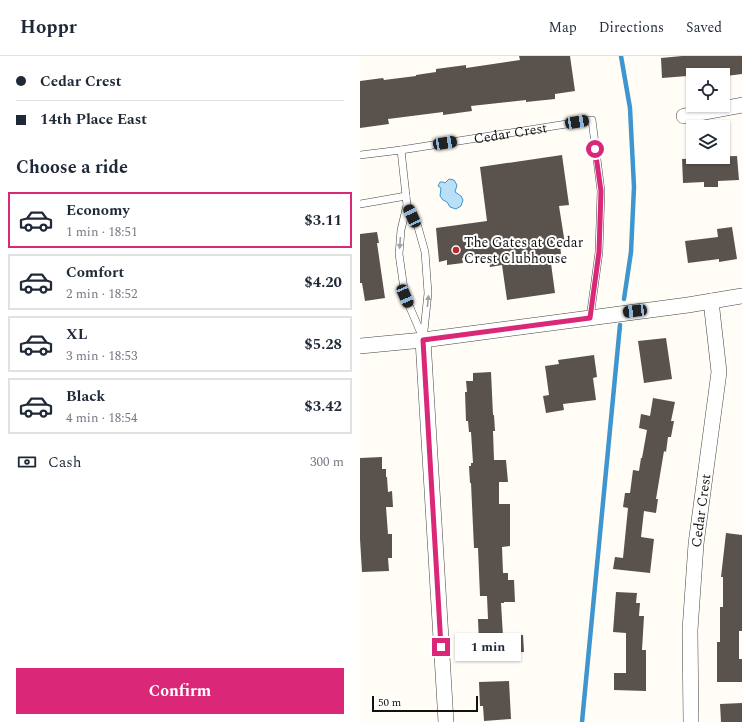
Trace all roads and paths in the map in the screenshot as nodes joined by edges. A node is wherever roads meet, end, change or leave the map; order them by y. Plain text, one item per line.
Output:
1 (742, 105) edge
2 (684, 116) dead end
3 (401, 150) junction
4 (360, 155) edge
5 (406, 196) junction
6 (360, 204) edge
7 (407, 205) junction
8 (742, 296) edge
9 (711, 301) junction
10 (590, 318) junction
11 (423, 340) junction
12 (360, 346) edge
13 (446, 722) edge
14 (691, 722) edge

1 - 2 street
3 - 4 lane
3 - 5 lane
3 - 10 lane, Cedar Crest
5 - 6 lane
5 - 7 lane
11 -> 7 lane
7 -> 11 lane
8 - 9 street
9 - 10 street
9 - 14 street, Cedar Crest
10 - 11 street
11 - 12 street
11 - 13 street

